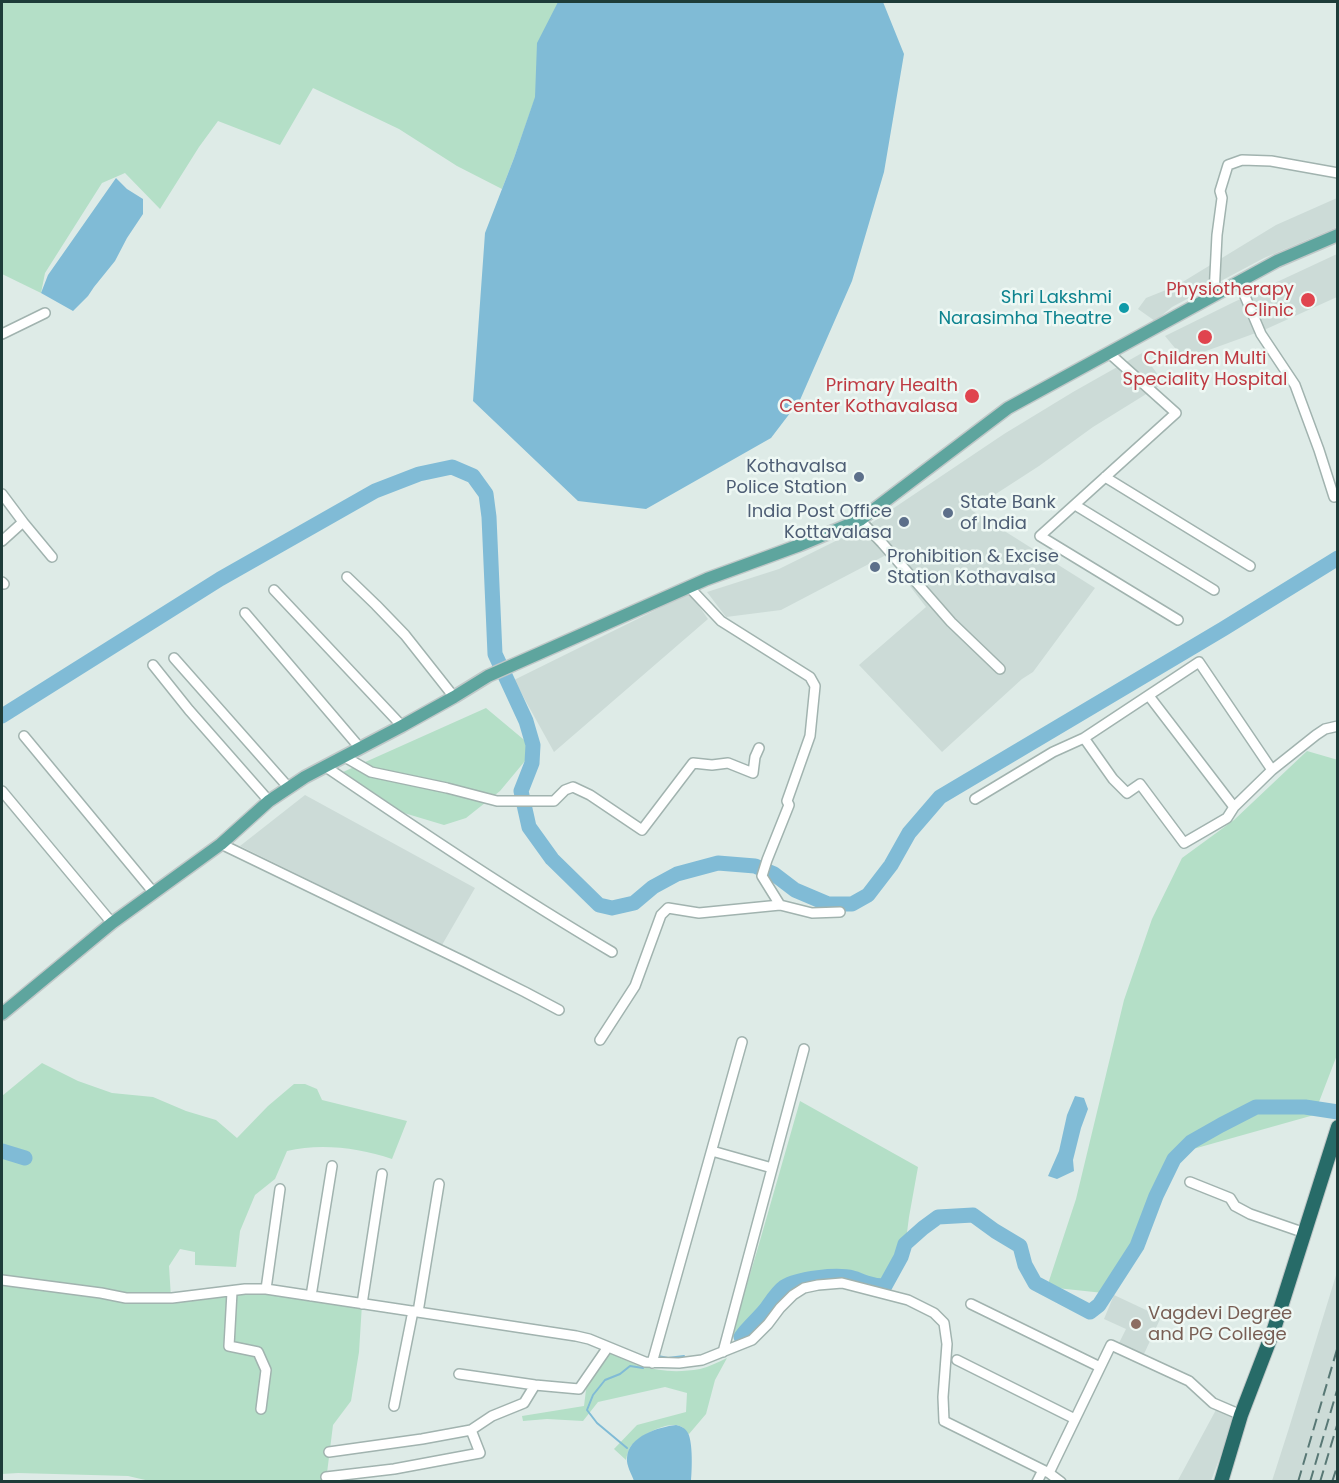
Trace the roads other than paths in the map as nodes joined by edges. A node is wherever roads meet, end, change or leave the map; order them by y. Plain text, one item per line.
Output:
1 (1338, 173) edge
2 (1338, 235) edge
3 (1239, 282) junction
4 (1214, 295) junction
5 (45, 314) dead end
6 (2, 334) edge
7 (1109, 353) junction
8 (1105, 477) junction
9 (2, 494) edge
10 (1338, 495) edge
11 (1075, 505) junction
12 (860, 520) junction
13 (23, 522) junction
14 (2, 541) edge
15 (52, 557) dead end
16 (1250, 566) dead end
17 (347, 576) dead end
18 (689, 587) junction
19 (274, 590) dead end
20 (1214, 590) dead end
21 (244, 613) dead end
22 (1178, 620) dead end
23 (174, 658) dead end
24 (153, 666) dead end
25 (1000, 669) dead end
26 (1149, 696) junction
27 (454, 697) junction
28 (402, 726) junction
29 (1338, 726) edge
30 (24, 736) dead end
31 (1084, 738) junction
32 (360, 748) junction
33 (759, 748) dead end
34 (345, 757) junction
35 (326, 767) junction
36 (1272, 770) junction
37 (289, 788) junction
38 (2, 791) edge
39 (975, 800) dead end
40 (269, 801) junction
41 (1234, 807) junction
42 (221, 844) junction
43 (154, 893) junction
44 (780, 905) junction
45 (840, 912) dead end
46 (112, 923) junction
47 (612, 952) dead end
48 (559, 1010) dead end
49 (2, 1014) edge
50 (600, 1040) dead end
51 (742, 1042) dead end
52 (804, 1049) dead end
53 (1338, 1127) edge
54 (712, 1151) junction
55 (332, 1166) dead end
56 (772, 1168) junction
57 (382, 1174) dead end
58 (1190, 1182) dead end
59 (439, 1184) dead end
60 (280, 1189) dead end
61 (1305, 1233) junction
62 (2, 1280) edge
63 (266, 1289) junction
64 (232, 1292) junction
65 (311, 1296) junction
66 (362, 1304) junction
67 (971, 1304) dead end
68 (416, 1312) junction
69 (608, 1347) junction
70 (723, 1352) junction
71 (957, 1360) dead end
72 (652, 1362) junction
73 (1100, 1367) junction
74 (459, 1374) dead end
75 (535, 1385) junction
76 (394, 1406) dead end
77 (261, 1409) dead end
78 (1241, 1415) junction
79 (1075, 1419) junction
80 (471, 1430) junction
81 (328, 1452) dead end
82 (1046, 1472) junction
83 (326, 1477) dead end
84 (1037, 1482) edge
85 (1061, 1482) edge
86 (1221, 1482) edge

1 - 4 street
2 - 3 main road
3 - 4 main road
3 - 10 street
4 - 7 main road
5 - 6 street
7 - 8 street
7 - 12 main road
8 - 11 street
8 - 16 street
9 - 13 street
11 - 20 street
11 - 22 street
12 - 18 main road
12 - 25 street
13 - 14 street
13 - 15 street
17 - 27 street
18 - 27 main road
18 - 44 street
19 - 28 street
21 - 32 street
23 - 37 street
24 - 40 street
26 - 31 street
26 - 36 street
26 - 41 street
27 - 28 main road
28 - 32 main road
29 - 36 street
30 - 43 street
31 - 39 street
31 - 41 street
32 - 34 main road
33 - 34 street
34 - 35 main road
35 - 37 main road
35 - 47 street
36 - 41 street
37 - 40 main road
38 - 46 street
40 - 42 main road
42 - 43 main road
42 - 48 street
43 - 46 main road
44 - 45 street
44 - 50 street
46 - 49 main road
51 - 54 street
52 - 56 street
53 - 61 highway
54 - 56 street
54 - 72 street
55 - 65 street
56 - 70 street
57 - 66 street
58 - 61 street
59 - 68 street
60 - 63 street
61 - 78 highway
62 - 64 street
63 - 64 street
63 - 65 street
64 - 77 street
65 - 66 street
66 - 68 street
67 - 73 street
68 - 69 street
68 - 76 street
69 - 72 street
69 - 75 street
70 - 72 street
70 - 82 street
71 - 79 street
73 - 78 street
73 - 79 street
74 - 75 street
75 - 80 street
78 - 86 highway
79 - 82 street
80 - 81 street
80 - 83 street
82 - 84 street
82 - 85 street

